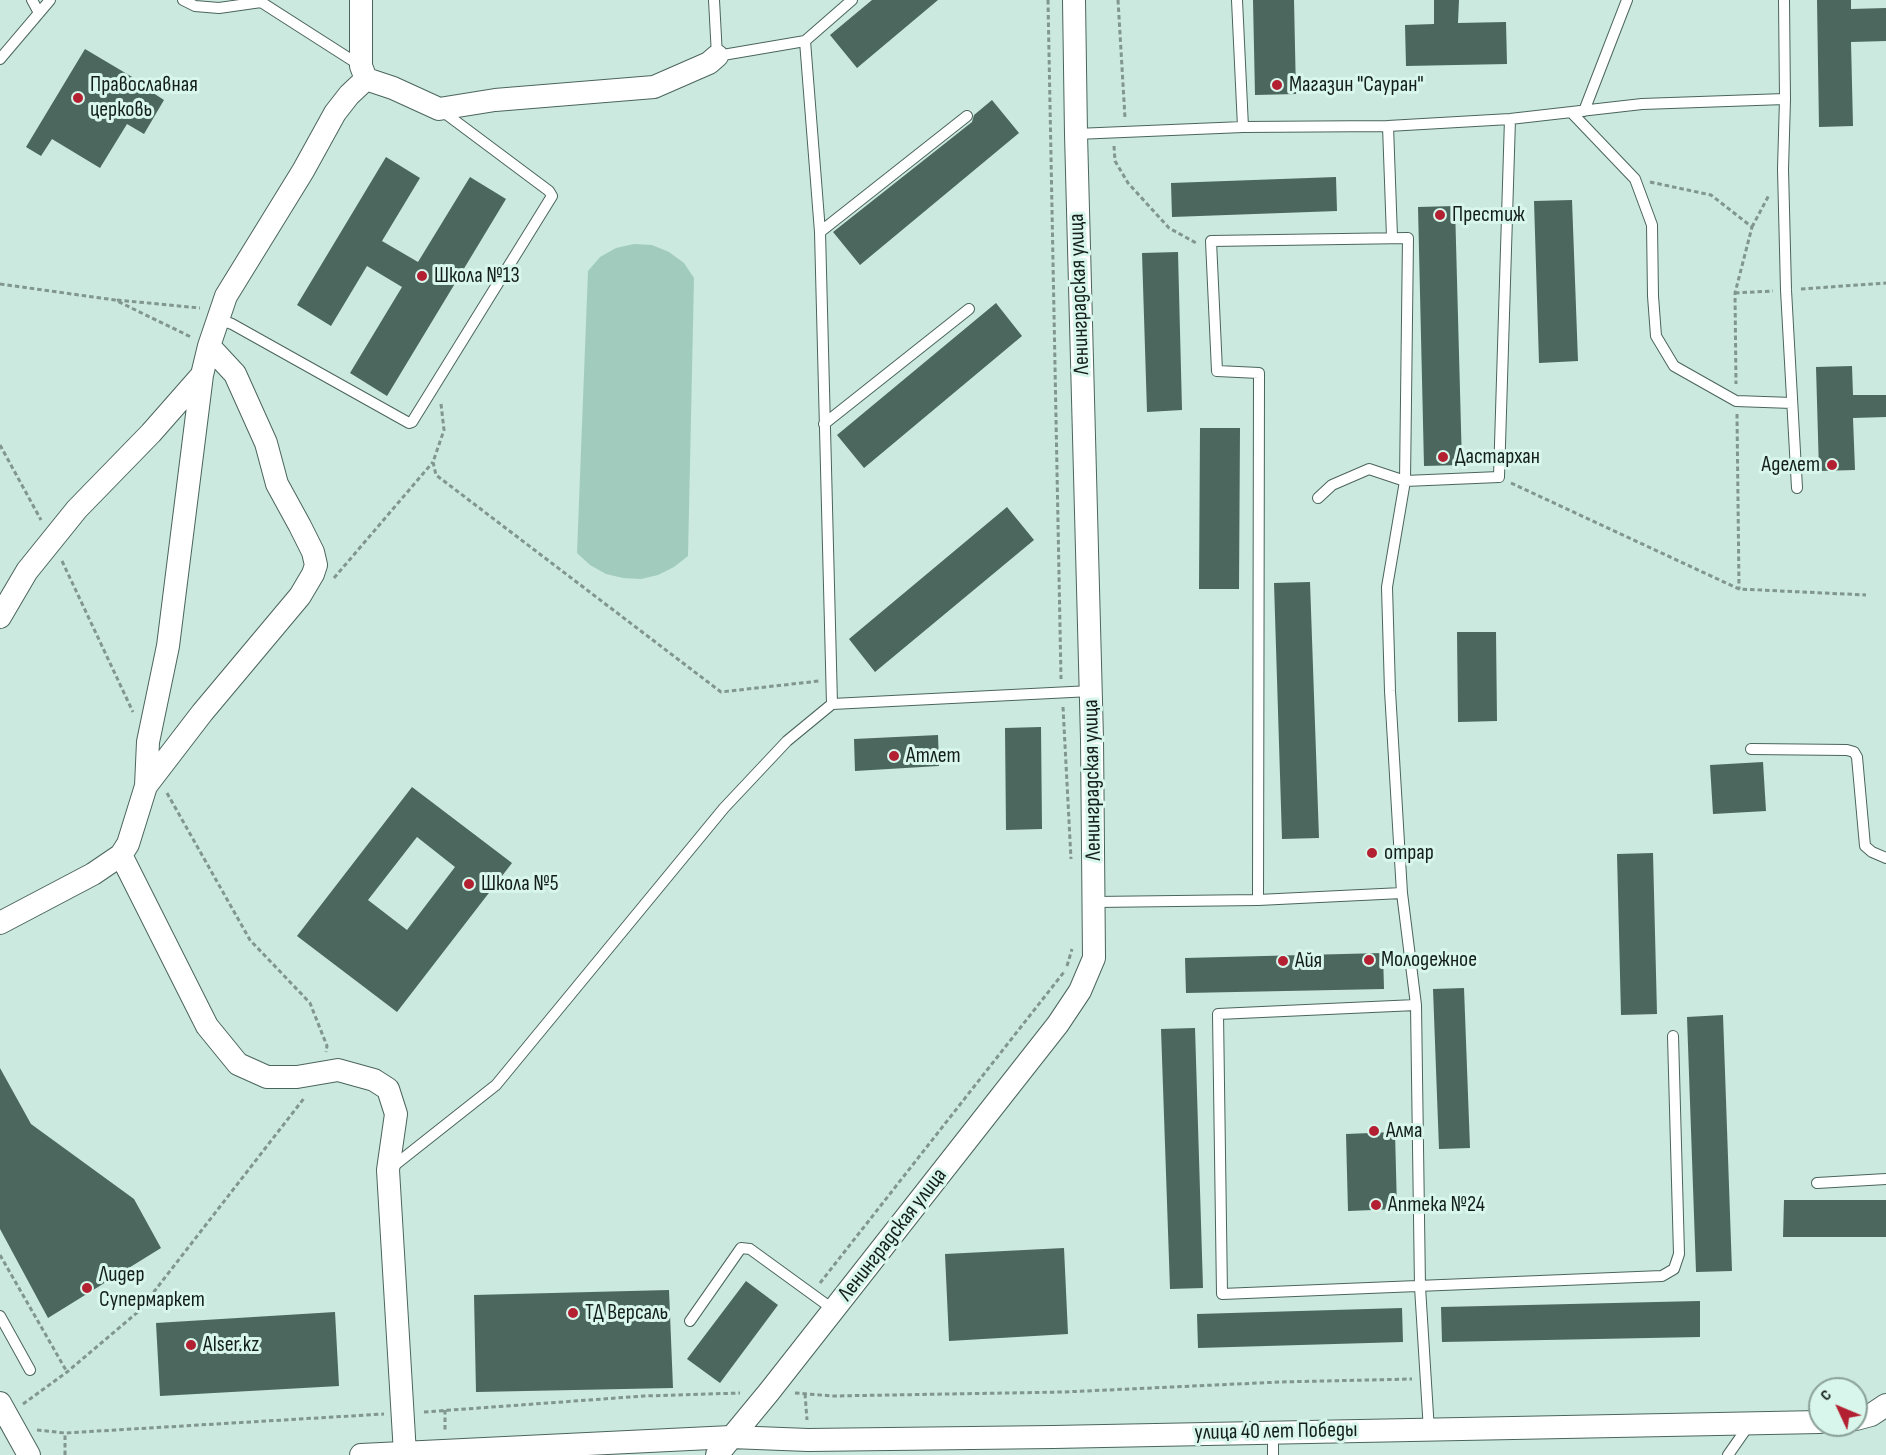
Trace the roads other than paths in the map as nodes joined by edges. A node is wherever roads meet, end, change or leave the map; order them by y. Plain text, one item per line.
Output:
1 (32, 0) edge
2 (50, 0) edge
3 (183, 0) edge
4 (361, 0) edge
5 (714, 0) edge
6 (852, 0) edge
7 (1074, 0) edge
8 (1238, 0) edge
9 (1627, 0) edge
10 (1784, 0) edge
11 (39, 13) junction
12 (805, 41) junction
13 (717, 56) junction
14 (0, 59) edge
15 (364, 72) junction
16 (1785, 99) junction
17 (439, 109) junction
18 (1584, 111) junction
19 (1571, 112) junction
20 (967, 116) dead end
21 (1510, 119) junction
22 (1388, 126) junction
23 (1243, 127) junction
24 (1076, 134) junction
25 (820, 232) junction
26 (1392, 237) junction
27 (969, 309) dead end
28 (220, 314) junction
29 (209, 346) junction
30 (202, 375) junction
31 (1792, 403) junction
32 (824, 424) junction
33 (1405, 481) junction
34 (1797, 488) dead end
35 (1318, 498) dead end
36 (0, 617) edge
37 (1091, 691) junction
38 (832, 704) junction
39 (1751, 749) dead end
40 (156, 789) junction
41 (121, 855) junction
42 (1886, 858) edge
43 (1402, 893) junction
44 (1258, 900) junction
45 (1095, 902) junction
46 (0, 923) edge
47 (1416, 1005) junction
48 (1673, 1036) dead end
49 (388, 1170) junction
50 (1886, 1179) edge
51 (1817, 1183) dead end
52 (1420, 1287) junction
53 (834, 1310) junction
54 (0, 1316) edge
55 (690, 1322) dead end
56 (30, 1370) dead end
57 (1886, 1405) edge
58 (7, 1415) edge
59 (1868, 1416) edge
60 (1808, 1423) edge
61 (1749, 1425) junction
62 (1429, 1431) junction
63 (1273, 1432) junction
64 (731, 1437) junction
65 (405, 1454) edge
66 (29, 1455) edge
67 (361, 1455) edge
68 (717, 1455) edge
69 (1273, 1455) edge
70 (1728, 1455) edge

1 - 11 lane
2 - 11 lane
3 - 15 lane
4 - 15 street
5 - 13 lane
6 - 12 lane
7 - 24 street, Ленинградская улица
8 - 23 lane
9 - 18 lane
10 - 16 lane
11 - 14 lane
12 - 13 lane
12 - 25 lane
13 - 17 street
15 - 17 street
15 - 28 street
16 - 18 lane
16 - 31 lane
17 - 28 lane
18 - 19 lane
19 - 21 lane
19 - 31 lane
20 - 25 lane
21 - 22 lane
21 - 33 lane
22 - 23 lane
22 - 26 lane
23 - 24 lane
24 - 37 street, Ленинградская улица
25 - 32 lane
26 - 33 lane
26 - 44 lane
27 - 32 lane
28 - 29 street
29 - 30 street
29 - 40 street
30 - 36 street
30 - 40 street
31 - 34 lane
32 - 38 lane
33 - 35 lane
33 - 43 lane
37 - 38 lane
37 - 45 street, Ленинградская улица
38 - 49 lane
39 - 42 lane
40 - 41 street
41 - 46 street
41 - 49 street
43 - 44 lane
43 - 47 lane
44 - 45 lane
45 - 53 street, Ленинградская улица
47 - 52 lane
47 - 52 lane
48 - 52 lane
49 - 65 street
50 - 51 lane
52 - 62 lane
53 - 55 lane
53 - 64 street, Ленинградская улица
54 - 56 lane
57 - 59 street
58 - 66 street
60 - 61 street, улица 40 лет Победы
61 - 62 street, улица 40 лет Победы
61 - 70 lane
62 - 63 street, улица 40 лет Победы
63 - 64 street, улица 40 лет Победы
63 - 69 lane
64 - 65 street, улица 40 лет Победы
64 - 68 street
65 - 67 street, улица 40 лет Победы

